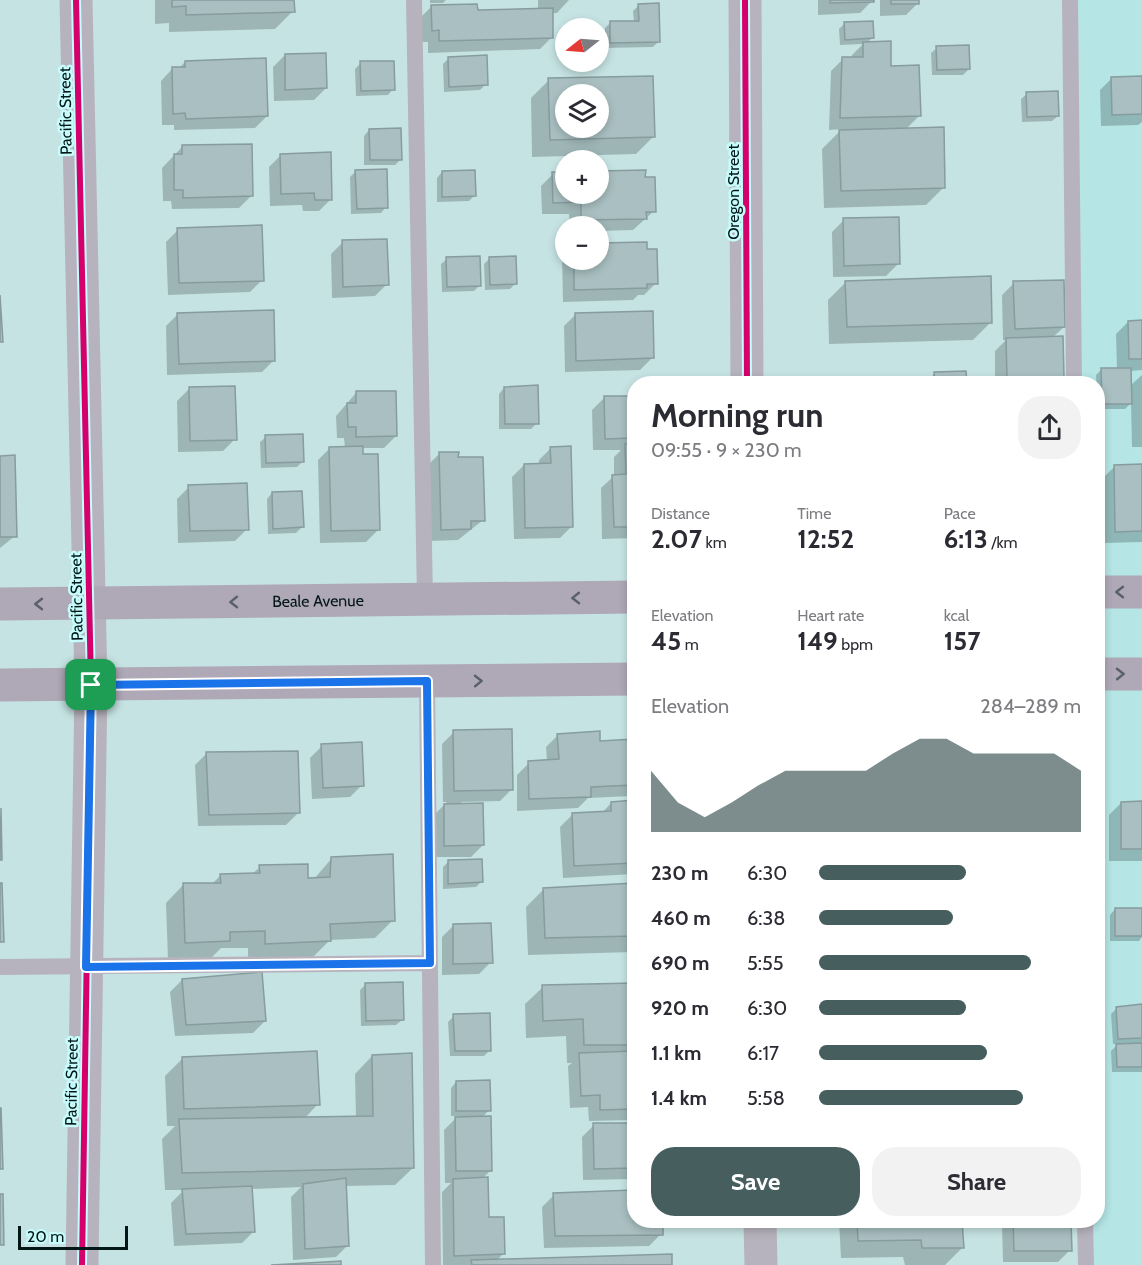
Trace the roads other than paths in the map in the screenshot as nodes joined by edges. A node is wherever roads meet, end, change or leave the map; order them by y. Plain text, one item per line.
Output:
1 (76, 0) edge
2 (414, 0) edge
3 (745, 0) edge
4 (1070, 0) edge
5 (747, 376) edge
6 (1074, 376) edge
7 (1105, 592) edge
8 (1142, 592) edge
9 (627, 597) edge
10 (425, 599) junction
11 (89, 603) junction
12 (0, 604) edge
13 (1105, 674) edge
14 (1142, 674) edge
15 (627, 679) edge
16 (427, 681) junction
17 (0, 685) edge
18 (91, 685) junction
19 (430, 963) junction
20 (0, 967) edge
21 (86, 967) junction
22 (760, 1228) edge
23 (1085, 1228) edge
24 (82, 1265) edge
25 (433, 1265) edge
26 (761, 1265) edge
27 (1086, 1265) edge

1 - 11 street, Pacific Street
2 - 10 lane
3 - 5 street, Oregon Street
4 - 6 lane
8 -> 7 main road
9 -> 10 main road, Beale Avenue
10 -> 11 main road, Beale Avenue
11 -> 12 main road, Beale Avenue
11 - 18 street, Pacific Street
13 -> 14 main road
16 -> 15 main road
16 - 18 main road
16 - 19 lane
17 - 18 main road
18 - 21 street, Pacific Street
19 - 21 lane
19 - 25 lane
20 - 21 lane
21 - 24 street, Pacific Street
22 - 26 street
23 - 27 lane

